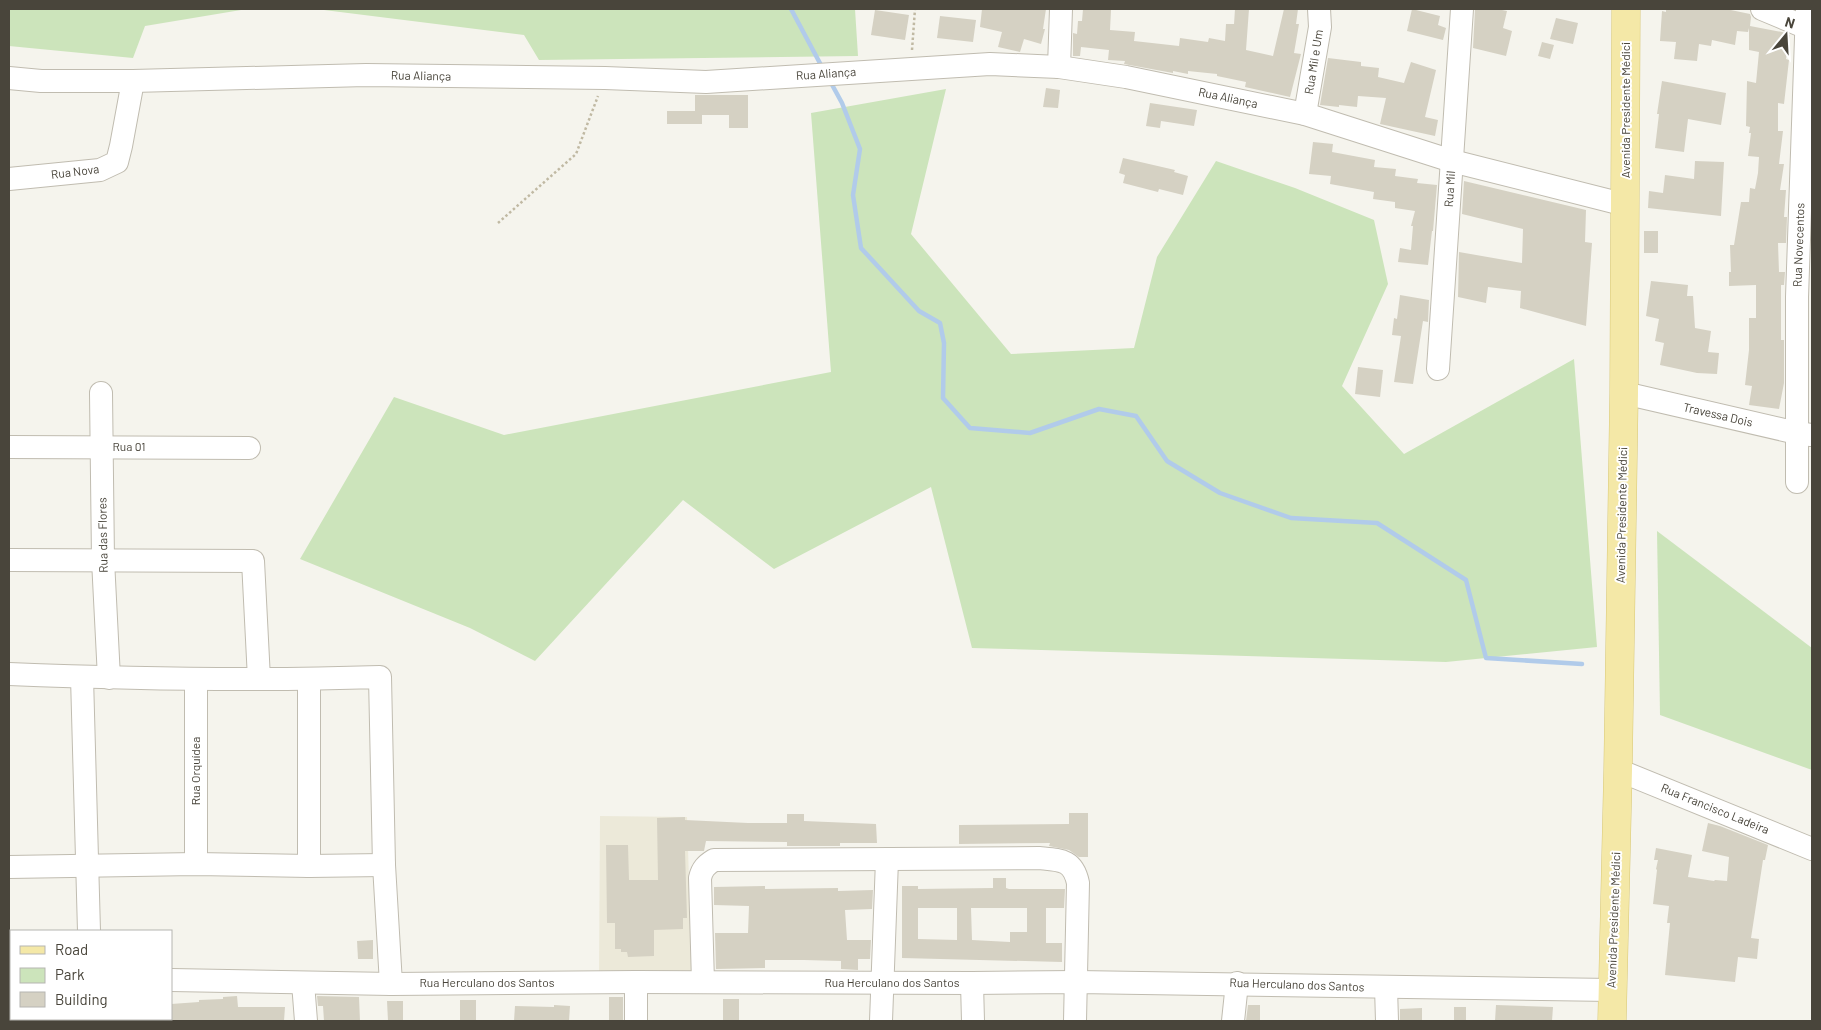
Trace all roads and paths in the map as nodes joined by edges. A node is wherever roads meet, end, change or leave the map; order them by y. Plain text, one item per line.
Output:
1 (915, 9) edge
2 (1061, 9) edge
3 (1320, 9) edge
4 (1462, 9) edge
5 (1626, 9) edge
6 (1762, 9) edge
7 (1809, 22) edge
8 (1059, 67) junction
9 (910, 69) junction
10 (9, 78) edge
11 (605, 78) junction
12 (133, 81) junction
13 (1305, 114) junction
14 (1452, 161) junction
15 (9, 179) edge
16 (1626, 205) junction
17 (498, 223) dead end
18 (1805, 298) edge
19 (1438, 369) dead end
20 (101, 393) dead end
21 (1624, 393) junction
22 (1804, 434) edge
23 (9, 447) edge
24 (102, 447) junction
25 (248, 448) dead end
26 (1797, 482) dead end
27 (9, 560) edge
28 (103, 560) junction
29 (9, 674) edge
30 (82, 677) junction
31 (110, 678) junction
32 (196, 679) junction
33 (259, 680) junction
34 (309, 680) junction
35 (1618, 770) junction
36 (1812, 849) edge
37 (887, 860) junction
38 (196, 864) junction
39 (384, 865) junction
40 (309, 866) junction
41 (9, 867) edge
42 (86, 867) junction
43 (89, 930) edge
44 (172, 980) edge
45 (636, 982) junction
46 (703, 982) junction
47 (1077, 982) junction
48 (303, 983) junction
49 (883, 983) junction
50 (972, 983) junction
51 (1237, 983) junction
52 (391, 984) junction
53 (1386, 988) junction
54 (1612, 990) junction
55 (306, 1021) edge
56 (636, 1021) edge
57 (881, 1021) edge
58 (973, 1021) edge
59 (1075, 1021) edge
60 (1233, 1021) edge
61 (1387, 1021) edge
62 (1612, 1021) edge

1 - 9 path
2 - 8 street
3 - 13 street, Rua Mil e Um
4 - 14 street, Rua Mil
5 - 16 main road, Avenida Presidente Médici
6 - 7 street
7 - 18 street, Rua Novecentos
8 - 9 street, Rua Aliança
8 - 13 street, Rua Aliança
9 - 11 street, Rua Aliança
10 - 12 street, Rua Aliança
11 - 12 street, Rua Aliança
11 - 17 path
12 - 15 street, Rua Nova
13 - 14 street, Rua Aliança
14 - 16 street, Rua Aliança
14 - 19 street, Rua Mil
16 - 21 main road, Avenida Presidente Médici
18 - 22 street, Rua Novecentos
20 - 24 street, Rua das Flores
21 - 22 street, Travessa Dois
21 - 35 main road, Avenida Presidente Médici
22 - 26 street, Rua Novecentos
23 - 24 street, Rua 01
24 - 25 street, Rua 01
24 - 28 street, Rua das Flores
27 - 28 street
28 - 31 street, Rua das Flores
28 - 33 street
29 - 30 street
30 - 31 street
30 - 42 street
31 - 32 street
32 - 33 street
32 - 38 street, Rua Orquídea
33 - 34 street
34 - 39 street
34 - 40 street
35 - 36 street, Rua Francisco Ladeira
35 - 54 main road, Avenida Presidente Médici
37 - 46 street
37 - 47 street
37 - 49 street
38 - 40 street
38 - 42 street
39 - 40 street
39 - 52 street
41 - 42 street
42 - 43 street
44 - 48 street, Rua Herculano dos Santos
45 - 46 street, Rua Herculano dos Santos
45 - 52 street, Rua Herculano dos Santos
45 - 56 street
46 - 49 street, Rua Herculano dos Santos
47 - 50 street, Rua Herculano dos Santos
47 - 51 street, Rua Herculano dos Santos
47 - 59 street
48 - 52 street, Rua Herculano dos Santos
48 - 55 street
49 - 50 street, Rua Herculano dos Santos
49 - 57 street
50 - 58 street
51 - 53 street, Rua Herculano dos Santos
51 - 60 street
53 - 54 street, Rua Herculano dos Santos
53 - 61 street
54 - 62 main road, Avenida Presidente Médici

